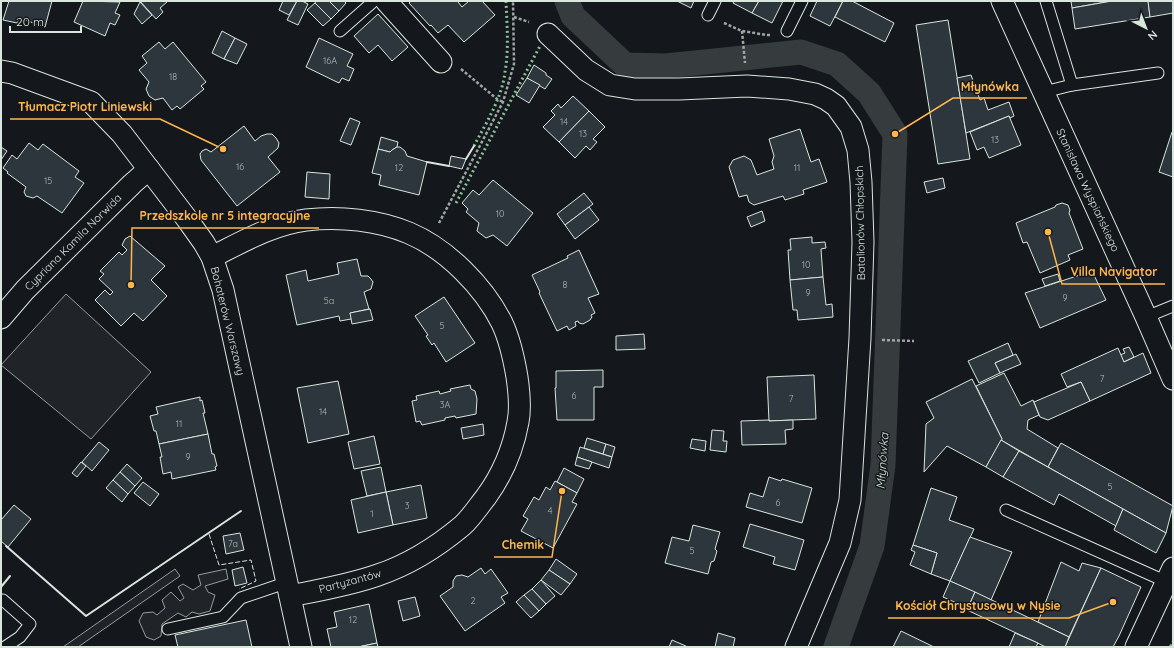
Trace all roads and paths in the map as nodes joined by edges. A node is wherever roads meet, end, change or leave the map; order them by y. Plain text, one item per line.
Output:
1 (374, 1) edge
2 (386, 1) edge
3 (513, 1) edge
4 (715, 1) edge
5 (802, 1) edge
6 (1002, 1) edge
7 (1046, 1) edge
8 (708, 15) joint
9 (787, 30) joint
10 (340, 31) dead end
11 (742, 31) junction
12 (548, 34) dead end
13 (441, 62) joint
14 (745, 67) dead end
15 (1, 71) edge
16 (1158, 73) dead end
17 (1072, 85) junction
18 (1044, 92) junction
19 (503, 102) junction
20 (149, 169) junction
21 (428, 242) junction
22 (212, 257) junction
23 (1173, 306) edge
24 (1146, 317) junction
25 (1, 318) edge
26 (880, 340) dead end
27 (914, 341) dead end
28 (1173, 379) edge
29 (1006, 510) dead end
30 (1170, 575) edge
31 (289, 589) junction
32 (3, 600) dead end
33 (168, 629) dead end
34 (1173, 642) edge
35 (5, 647) edge
36 (301, 647) edge
37 (796, 647) edge
38 (1136, 647) edge
39 (1170, 647) edge

1 - 10 lane
2 - 13 street
3 - 19 path
4 - 8 lane
5 - 9 lane
6 - 18 street, Stanisława Wyspiańskiego
7 - 17 lane
8 - 11 path
9 - 11 path
11 - 14 path
12 - 37 street, Batalionów Chłopskich
13 - 19 path
15 - 20 street, Bohaterów Warszawy
16 - 17 lane
17 - 18 lane
18 - 24 street, Stanisława Wyspiańskiego
19 - 21 path
20 - 22 street, Bohaterów Warszawy
20 - 25 street, Cypriana Kamila Norwida
21 - 22 street, Partyzantów
21 - 31 street, Partyzantów
22 - 31 street, Bohaterów Warszawy
23 - 24 lane
24 - 28 street, Stanisława Wyspiańskiego
26 - 27 path
29 - 30 lane
30 - 38 street
31 - 33 lane
31 - 36 street, Bohaterów Warszawy
32 - 35 lane
34 - 39 path

